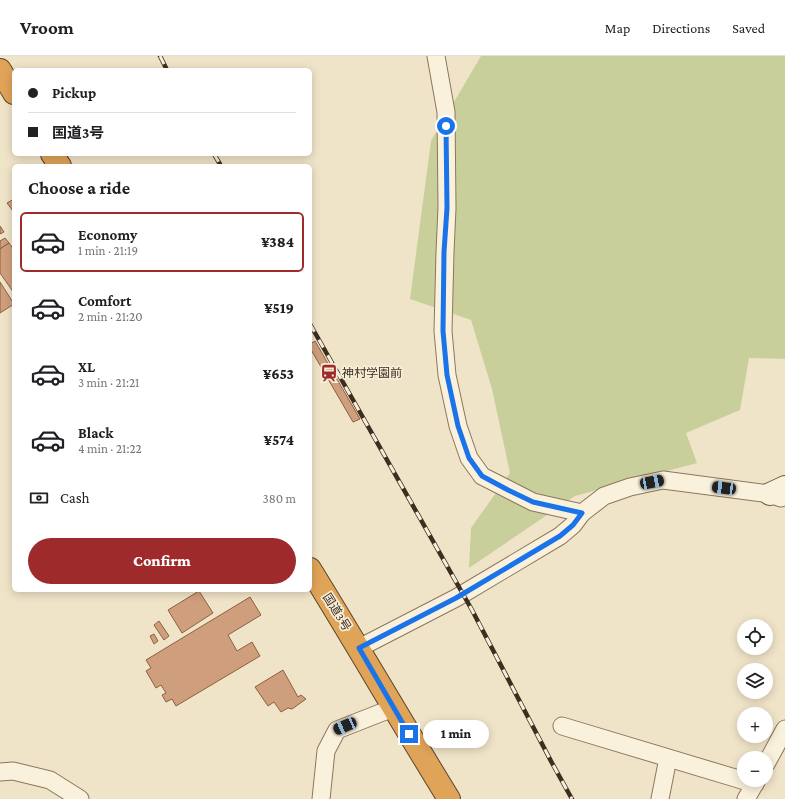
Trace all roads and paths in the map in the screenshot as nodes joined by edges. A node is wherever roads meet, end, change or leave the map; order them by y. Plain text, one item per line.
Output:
1 (436, 56) edge
2 (0, 70) edge
3 (12, 90) edge
4 (780, 493) edge
5 (582, 513) junction
6 (312, 572) edge
7 (359, 648) junction
8 (393, 708) junction
9 (562, 726) dead end
10 (785, 729) edge
11 (773, 751) edge
12 (668, 758) junction
13 (0, 772) edge
14 (737, 777) edge
15 (753, 787) edge
16 (80, 799) edge
17 (322, 799) edge
18 (449, 799) edge
19 (660, 799) edge
20 (746, 799) edge

1 - 5 street
2 - 3 highway
4 - 5 street
5 - 7 street
6 - 7 highway, 国道3号
7 - 8 highway, 国道3号
8 - 17 street
8 - 18 highway, 国道3号
9 - 12 street
10 - 11 street
12 - 14 street
12 - 19 street
13 - 16 street
15 - 20 street

